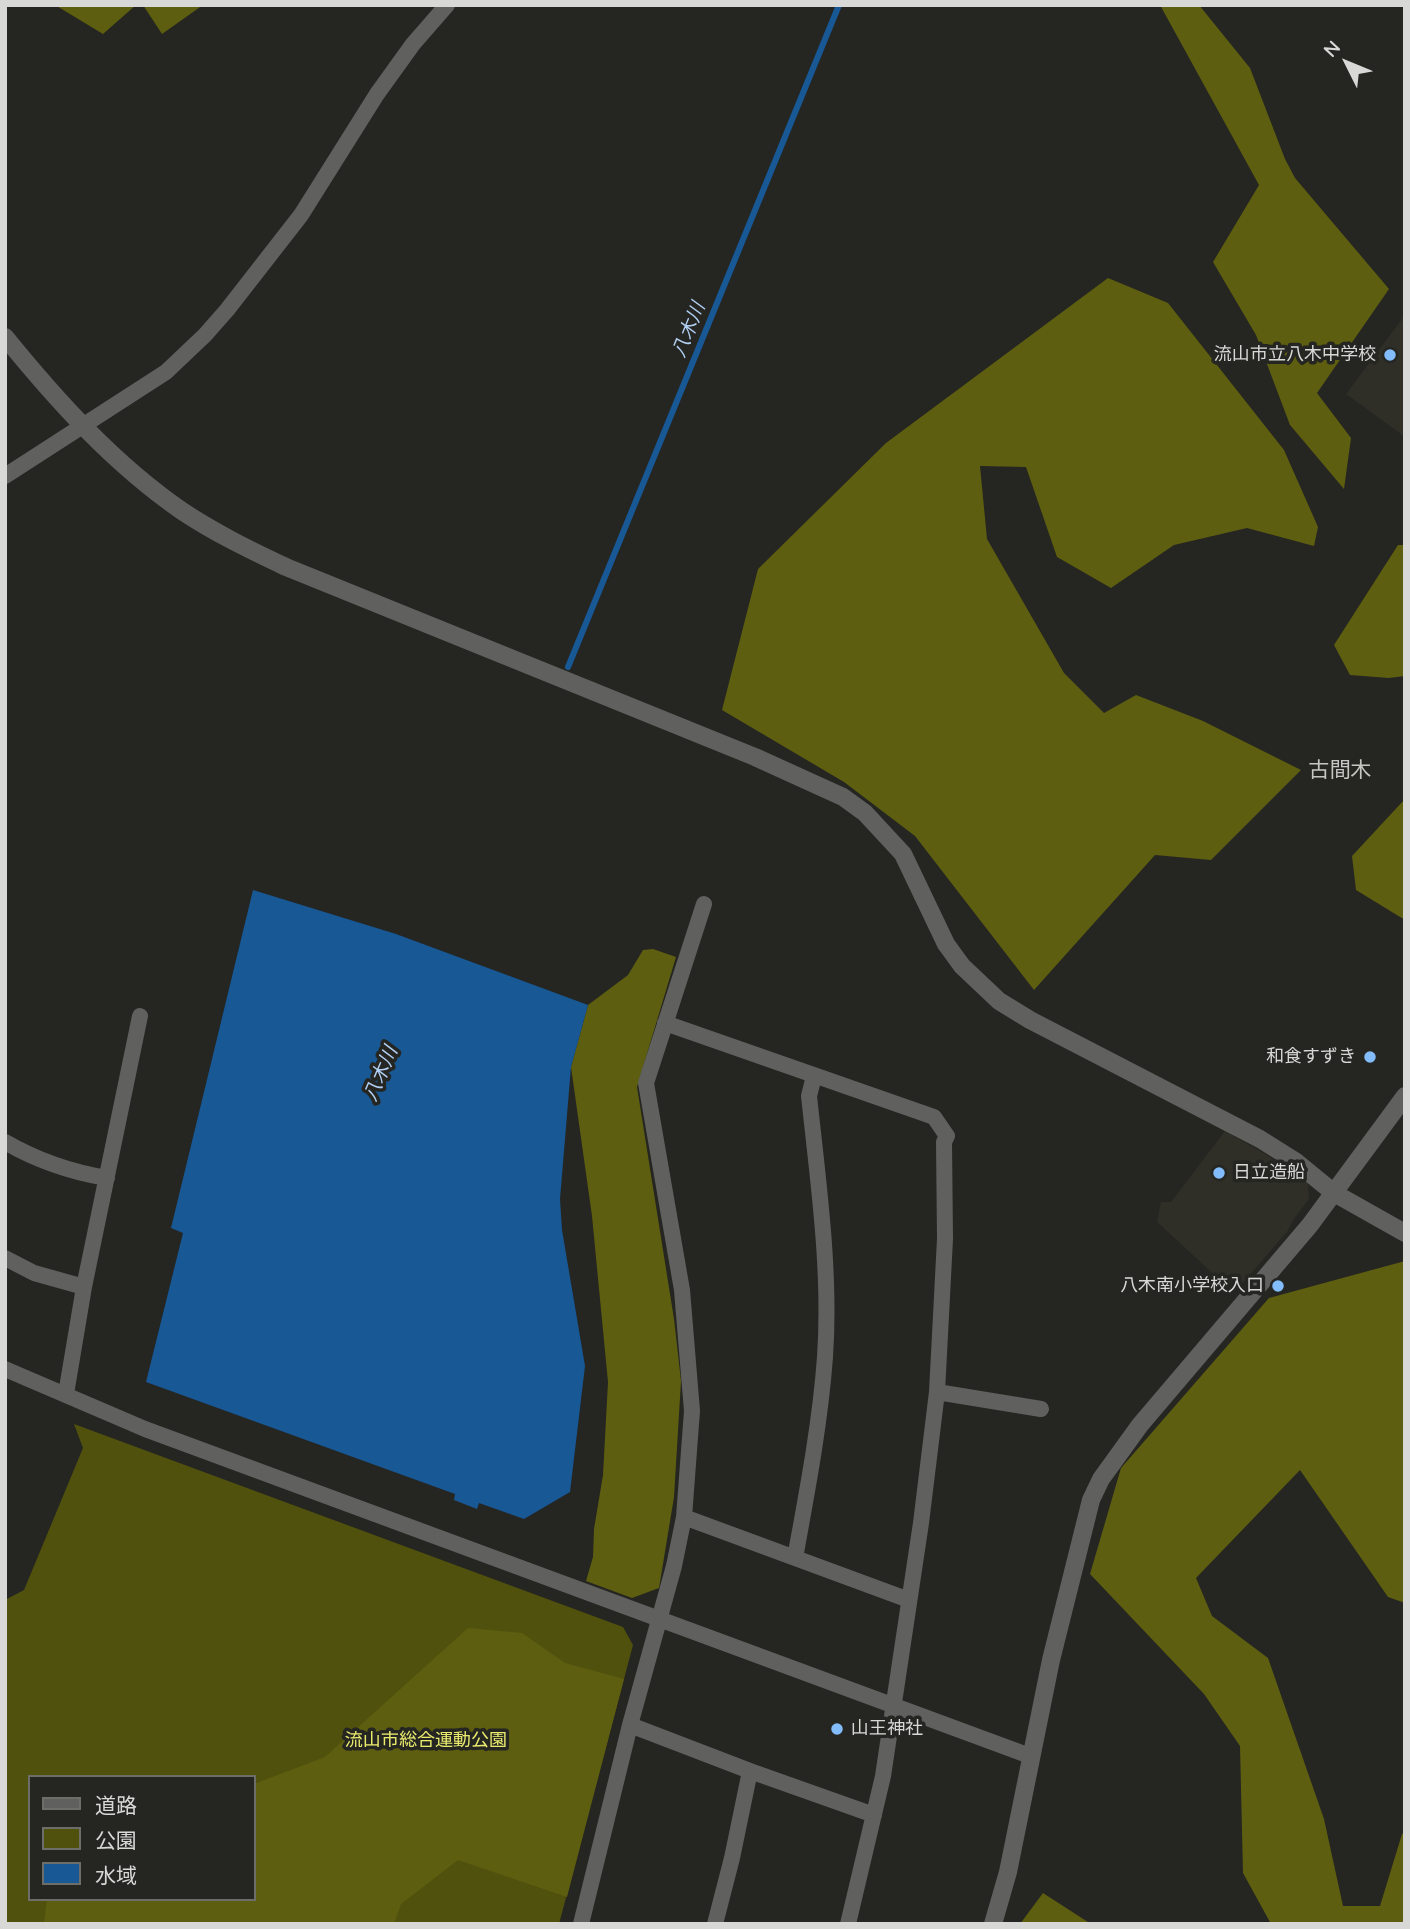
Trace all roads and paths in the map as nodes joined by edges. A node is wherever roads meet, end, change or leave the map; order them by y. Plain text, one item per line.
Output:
1 (447, 5) edge
2 (5, 338) edge
3 (83, 424) junction
4 (5, 477) edge
5 (704, 904) dead end
6 (140, 1016) dead end
7 (664, 1023) junction
8 (814, 1076) junction
9 (1405, 1096) edge
10 (5, 1143) edge
11 (107, 1178) junction
12 (1334, 1193) junction
13 (1405, 1233) edge
14 (5, 1258) edge
15 (83, 1287) junction
16 (8, 1376) edge
17 (937, 1392) junction
18 (66, 1394) junction
19 (1041, 1409) dead end
20 (684, 1517) junction
21 (795, 1558) junction
22 (909, 1600) junction
23 (659, 1618) junction
24 (894, 1705) junction
25 (630, 1726) junction
26 (1030, 1756) junction
27 (750, 1770) junction
28 (874, 1815) junction
29 (581, 1924) edge
30 (715, 1924) edge
31 (848, 1924) edge
32 (993, 1924) edge

1 - 3 street
2 - 3 street
3 - 4 street
3 - 12 street
5 - 7 street
6 - 11 street
7 - 8 street
7 - 20 street
8 - 17 street
8 - 21 street
9 - 12 street
10 - 11 street
11 - 15 street
12 - 13 street
12 - 26 street
14 - 15 street
15 - 18 street
16 - 18 street
17 - 19 street
17 - 22 street
18 - 23 street
20 - 21 street
20 - 23 street
21 - 22 street
22 - 24 street
23 - 24 street
23 - 25 street
24 - 26 street
24 - 28 street
25 - 27 street
25 - 29 street
26 - 32 street
27 - 28 street
27 - 30 street
28 - 31 street

